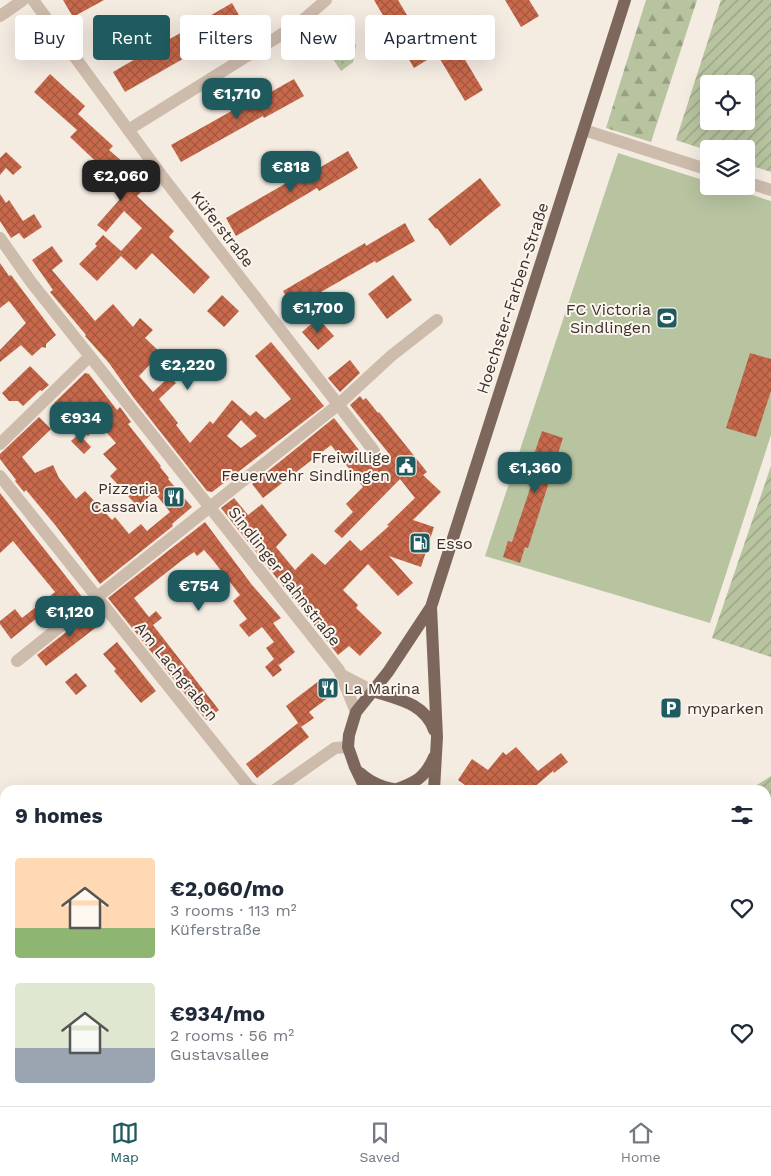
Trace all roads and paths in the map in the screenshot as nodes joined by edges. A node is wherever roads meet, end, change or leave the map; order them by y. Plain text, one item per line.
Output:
1 (23, 0) edge
2 (33, 0) edge
3 (326, 0) edge
4 (625, 0) edge
5 (0, 16) edge
6 (128, 130) junction
7 (584, 130) junction
8 (700, 167) edge
9 (755, 185) edge
10 (771, 190) edge
11 (0, 238) edge
12 (437, 320) dead end
13 (90, 356) junction
14 (339, 404) junction
15 (0, 444) edge
16 (374, 451) dead end
17 (0, 476) edge
18 (209, 506) junction
19 (97, 597) junction
20 (431, 607) junction
21 (17, 661) dead end
22 (342, 675) junction
23 (372, 691) junction
24 (401, 700) junction
25 (355, 716) junction
26 (436, 737) junction
27 (348, 747) junction
28 (436, 753) junction
29 (307, 767) junction
30 (355, 767) junction
31 (247, 785) edge
32 (282, 785) edge
33 (292, 785) edge
34 (364, 785) edge
35 (380, 785) edge
36 (409, 785) edge
37 (434, 785) edge

1 - 5 street
2 - 6 street, Küferstraße
3 - 6 street
4 - 7 main road, Hoechster-Farben-Straße
6 - 14 street, Küferstraße
7 - 8 street
7 - 20 main road, Hoechster-Farben-Straße
9 - 10 street
11 - 13 street, Sindlinger Bahnstraße
12 - 14 street
13 - 15 street
13 - 18 street, Sindlinger Bahnstraße
14 - 16 street, Küferstraße
14 - 18 street
17 - 19 street, Am Lachgraben
18 - 19 street
18 - 22 street, Sindlinger Bahnstraße
19 - 21 street
19 - 31 street, Am Lachgraben
20 - 23 main road, Hoechster-Farben-Straße
20 - 26 main road, Hoechster-Farben-Straße
22 - 23 street, Sindlinger Bahnstraße
22 - 25 street, Sindlinger Bahnstraße
23 - 24 main road
23 - 25 main road, Hoechster-Farben-Straße
24 - 25 main road
24 - 26 main road
25 - 27 main road, Hoechster-Farben-Straße
26 - 28 main road, Hoechster-Farben-Straße
27 - 29 street
27 - 30 main road
28 - 36 main road
28 - 37 main road, Hoechster-Farben-Straße
29 - 32 street
29 - 33 street
30 - 34 main road
30 - 35 main road

